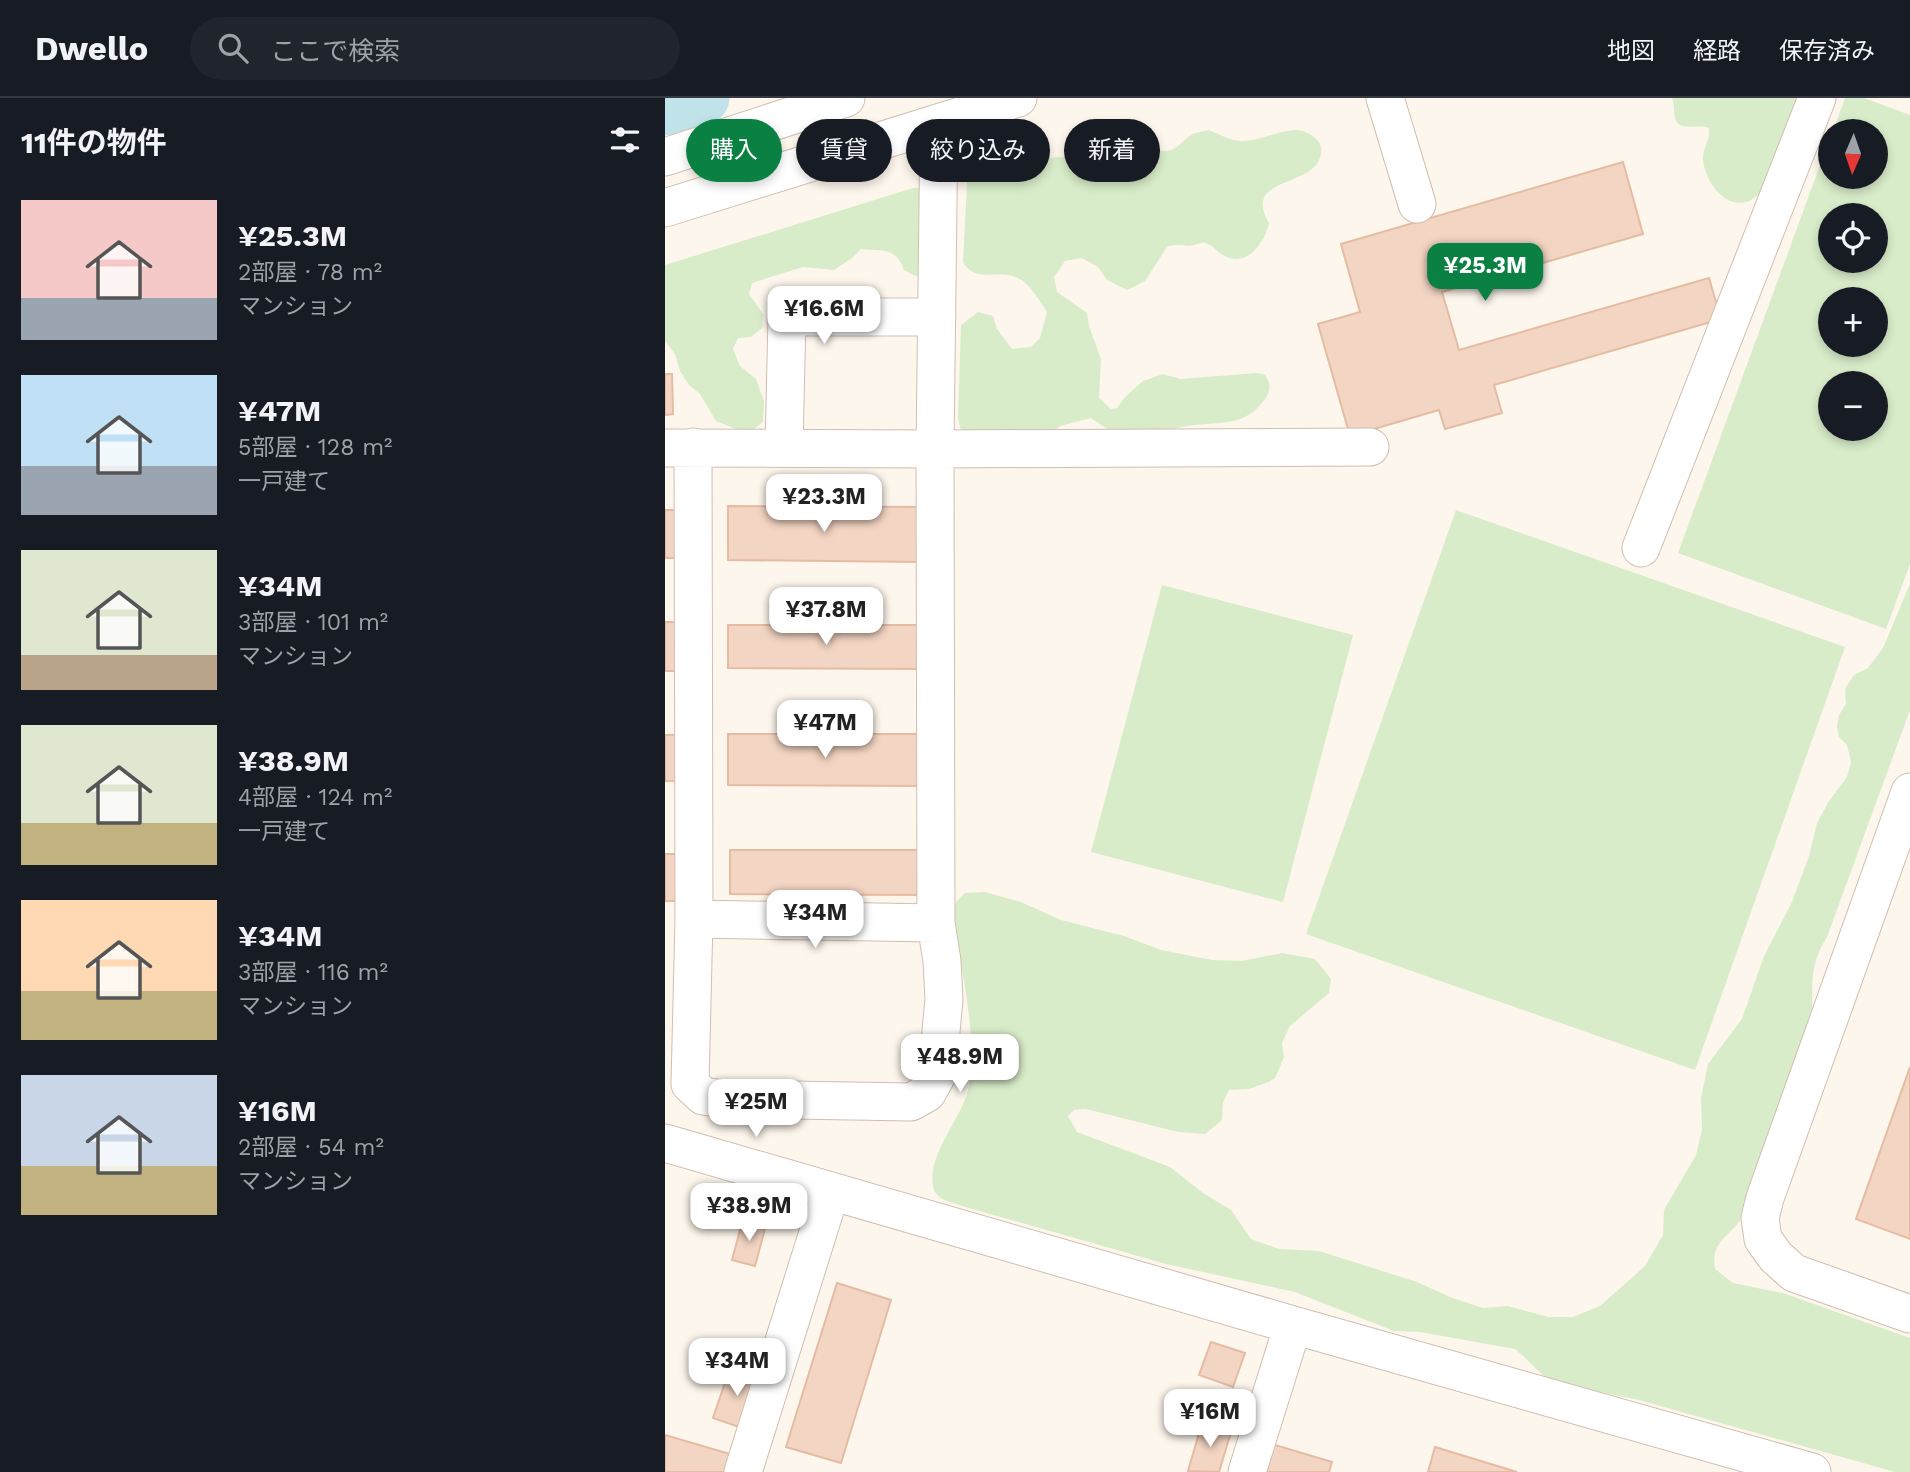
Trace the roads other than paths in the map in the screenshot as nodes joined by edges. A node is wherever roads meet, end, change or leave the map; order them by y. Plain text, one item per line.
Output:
1 (846, 98) edge
2 (1018, 98) edge
3 (1385, 98) edge
4 (1817, 98) edge
5 (952, 119) edge
6 (906, 133) edge
7 (665, 157) edge
8 (938, 182) edge
9 (1417, 204) dead end
10 (665, 208) edge
11 (937, 317) junction
12 (1370, 447) dead end
13 (679, 448) edge
14 (784, 448) junction
15 (935, 450) junction
16 (1641, 548) dead end
17 (1910, 792) edge
18 (694, 919) junction
19 (936, 923) junction
20 (678, 1037) edge
21 (665, 1143) edge
22 (831, 1191) junction
23 (1910, 1314) edge
24 (1293, 1325) junction
25 (743, 1472) edge
26 (1247, 1472) edge
27 (1812, 1472) edge

1 - 7 street
2 - 5 street
3 - 9 street
4 - 16 street
6 - 10 street
8 - 11 street
11 - 14 street
11 - 15 street
12 - 15 street
13 - 14 street
13 - 18 street
14 - 15 street
15 - 19 street
17 - 23 street
18 - 19 street
18 - 20 street
19 - 20 street
21 - 22 street
22 - 24 street
22 - 25 street
24 - 26 street
24 - 27 street

